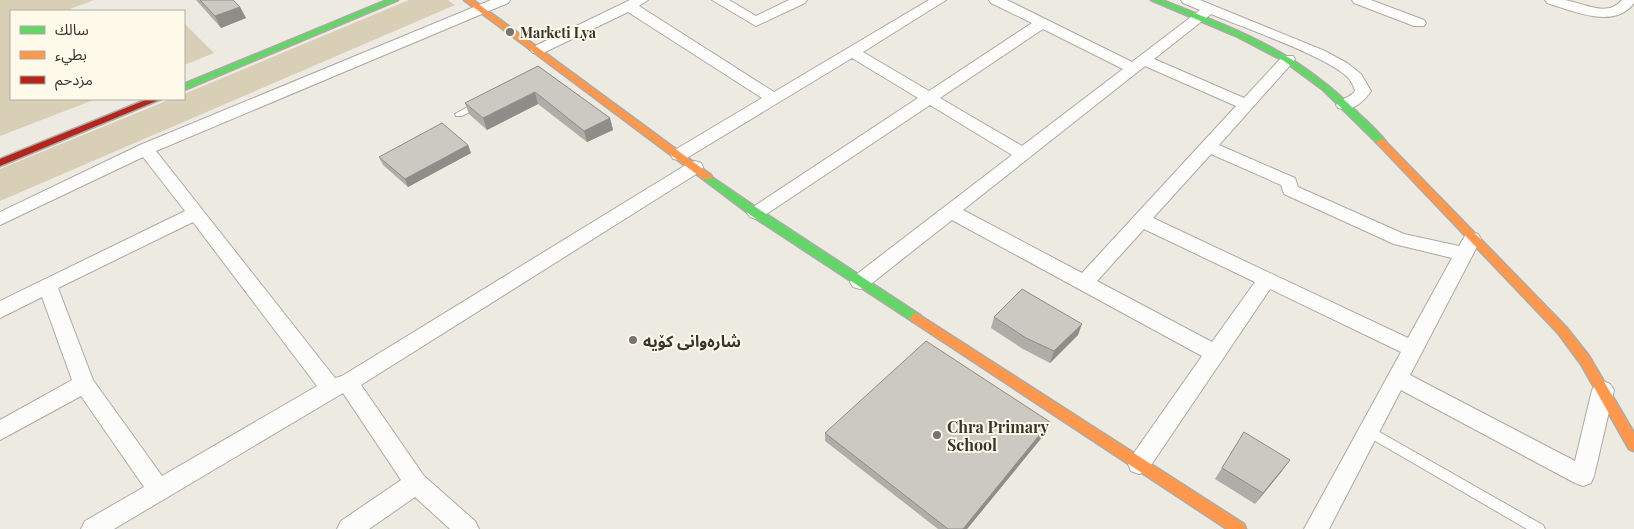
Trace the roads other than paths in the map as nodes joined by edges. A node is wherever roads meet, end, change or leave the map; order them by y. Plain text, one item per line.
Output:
1 (367, 0) edge
2 (394, 0) edge
3 (503, 0) edge
4 (719, 0) edge
5 (800, 0) edge
6 (939, 0) edge
7 (996, 0) edge
8 (1155, 0) edge
9 (1188, 0) edge
10 (1361, 0) edge
11 (1552, 0) edge
12 (1629, 0) edge
13 (635, 3) edge
14 (475, 5) edge
15 (1203, 13) junction
16 (1042, 23) junction
17 (1419, 23) dead end
18 (249, 47) dead end
19 (538, 50) junction
20 (852, 52) junction
21 (1288, 58) junction
22 (1137, 64) junction
23 (185, 87) edge
24 (929, 98) junction
25 (774, 99) junction
26 (154, 100) edge
27 (484, 102) edge
28 (1246, 105) junction
29 (1344, 105) junction
30 (459, 114) dead end
31 (1208, 146) junction
32 (146, 149) junction
33 (1023, 154) junction
34 (679, 155) junction
35 (0, 164) edge
36 (695, 167) junction
37 (950, 211) junction
38 (196, 213) junction
39 (756, 213) junction
40 (0, 218) edge
41 (1141, 220) junction
42 (1468, 247) junction
43 (1267, 279) junction
44 (860, 282) junction
45 (1084, 283) junction
46 (47, 285) junction
47 (0, 310) edge
48 (1413, 349) junction
49 (1216, 353) junction
50 (1397, 378) junction
51 (84, 384) junction
52 (339, 386) junction
53 (1603, 390) junction
54 (0, 430) edge
55 (1369, 431) junction
56 (1634, 445) edge
57 (1139, 464) junction
58 (416, 483) junction
59 (159, 490) junction
60 (93, 529) edge
61 (349, 529) edge
62 (467, 529) edge
63 (1239, 529) edge
64 (1316, 529) edge
65 (1539, 529) edge

1 - 18 street
2 - 23 street
3 - 14 street
4 - 5 street
6 - 20 street
7 - 16 street
8 - 15 street
9 - 15 street
10 - 17 street
11 - 12 street
13 - 19 street
13 - 25 street
14 - 19 street
14 - 32 street
15 - 21 street
15 - 22 street
15 - 29 street
16 - 22 street
16 - 24 street
19 - 34 street
20 - 24 street
20 - 25 street
21 - 28 street
21 - 29 street
22 - 28 street
22 - 33 street
24 - 33 street
24 - 39 street
25 - 34 street
26 - 35 street
27 - 30 lane
28 - 31 street
29 - 42 street
31 - 41 street
31 - 42 street
32 - 38 street
32 - 40 street
33 - 37 street
34 - 36 street
36 - 39 street
36 - 52 street
37 - 44 street
37 - 45 street
38 - 46 street
38 - 52 street
39 - 44 street
41 - 43 street
41 - 45 street
42 - 48 street
42 - 53 street
43 - 48 street
43 - 49 street
44 - 57 street
45 - 49 street
46 - 47 street
46 - 51 street
48 - 50 street
49 - 57 street
50 - 53 street
50 - 55 street
51 - 54 street
51 - 59 street
52 - 58 street
52 - 59 street
53 - 56 street
55 - 64 street
55 - 65 lane
57 - 63 street
58 - 61 street
58 - 62 street
59 - 60 street

